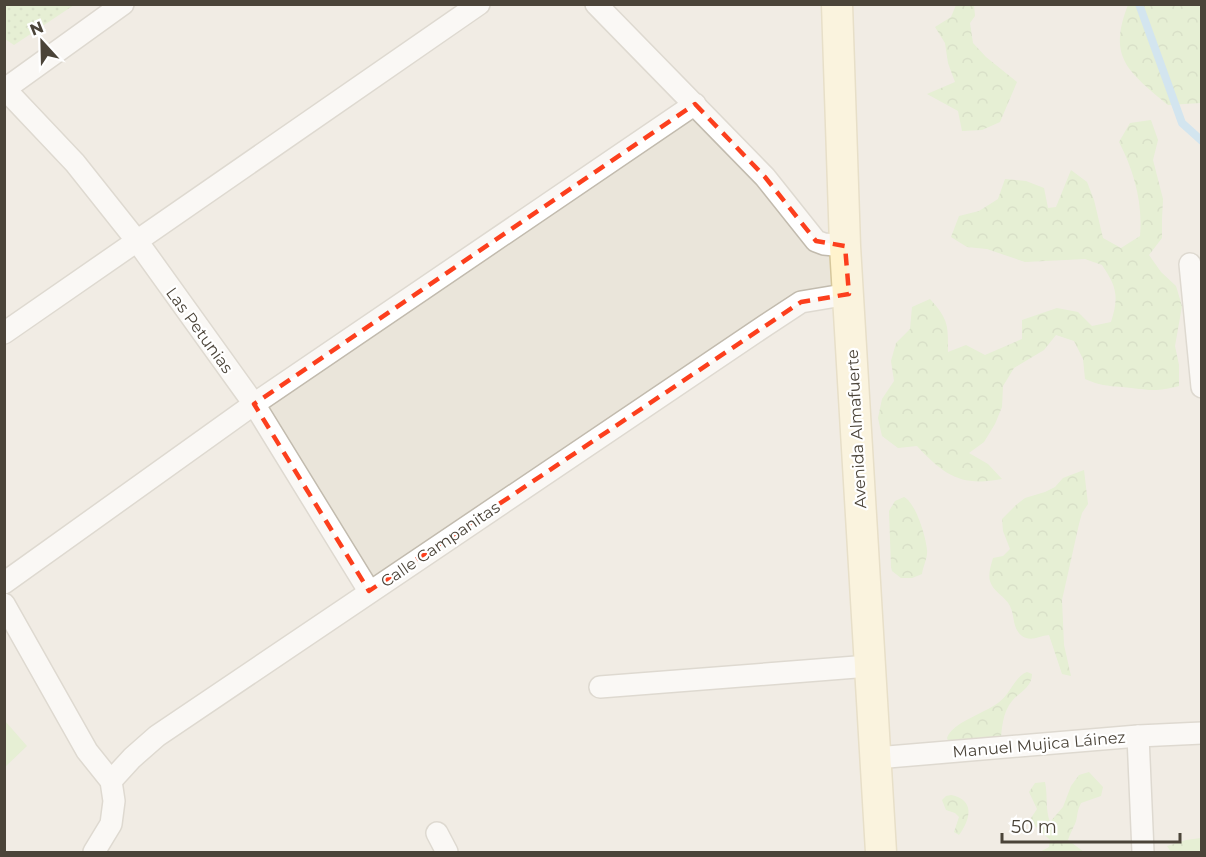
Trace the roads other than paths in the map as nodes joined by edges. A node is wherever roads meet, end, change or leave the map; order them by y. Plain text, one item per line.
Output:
1 (123, 4) edge
2 (479, 4) edge
3 (596, 4) edge
4 (837, 4) edge
5 (5, 88) edge
6 (695, 104) junction
7 (137, 241) junction
8 (845, 246) junction
9 (1190, 264) dead end
10 (849, 294) junction
11 (4, 333) edge
12 (1202, 387) edge
13 (254, 404) junction
14 (4, 583) edge
15 (369, 591) junction
16 (4, 604) edge
17 (869, 666) junction
18 (600, 687) dead end
19 (1202, 733) edge
20 (1137, 736) junction
21 (876, 758) junction
22 (111, 781) junction
23 (437, 833) dead end
24 (94, 852) edge
25 (447, 852) edge
26 (881, 852) edge
27 (1143, 852) edge

1 - 5 street
2 - 7 street
3 - 6 street
4 - 8 street, Avenida Almafuerte
5 - 7 street, Las Petunias
6 - 8 street
6 - 13 street
7 - 11 street
7 - 13 street, Las Petunias
8 - 10 street, Avenida Almafuerte
9 - 12 street
10 - 15 street, Calle Campanitas
10 - 17 street, Avenida Almafuerte
13 - 14 street
13 - 15 street, Las Petunias
15 - 22 street, Calle Campanitas
16 - 22 street
17 - 18 street
17 - 21 street, Avenida Almafuerte
19 - 20 street, Manuel Mujica Láinez
20 - 21 street, Manuel Mujica Láinez
20 - 27 street
21 - 26 street, Avenida Almafuerte
22 - 24 street
23 - 25 street

